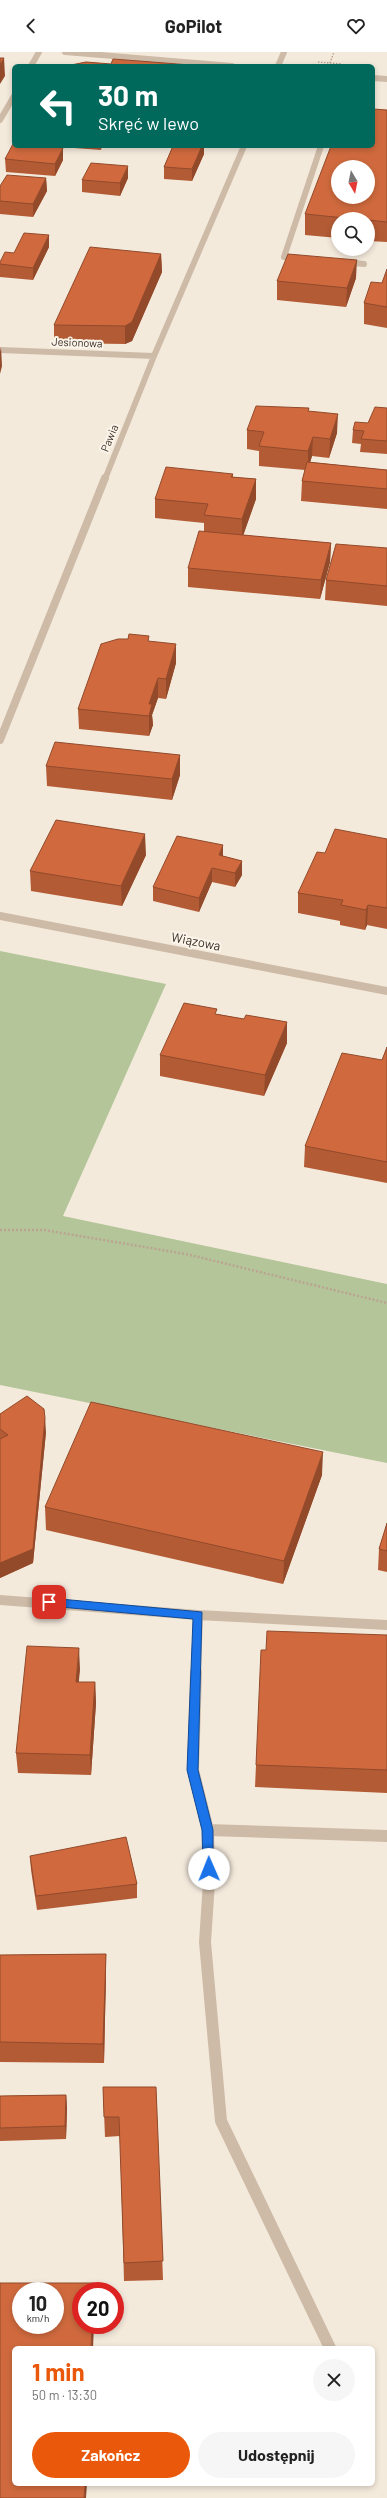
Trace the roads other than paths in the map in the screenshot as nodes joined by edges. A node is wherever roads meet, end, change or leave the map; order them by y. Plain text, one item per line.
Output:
1 (39, 52) edge
2 (65, 52) edge
3 (284, 52) edge
4 (32, 64) edge
5 (208, 64) edge
6 (279, 64) edge
7 (375, 78) edge
8 (387, 79) edge
9 (12, 99) edge
10 (0, 120) edge
11 (243, 148) edge
12 (320, 148) edge
13 (308, 259) edge
14 (332, 261) edge
15 (364, 264) dead end
16 (0, 350) edge
17 (154, 356) junction
18 (0, 740) edge
19 (0, 916) edge
20 (387, 991) edge
21 (0, 1600) edge
22 (198, 1615) junction
23 (387, 1625) edge
24 (208, 1830) junction
25 (387, 1836) edge
26 (329, 2346) edge

1 - 4 street
2 - 5 street
3 - 6 street
7 - 8 street
9 - 10 street
11 - 17 street, Pawia
12 - 13 street
14 - 15 street
16 - 17 street, Jesionowa
17 - 18 street, Pawia
19 - 20 street, Wiązowa
21 - 22 street
22 - 23 street
22 - 24 street
24 - 25 street
24 - 26 street

